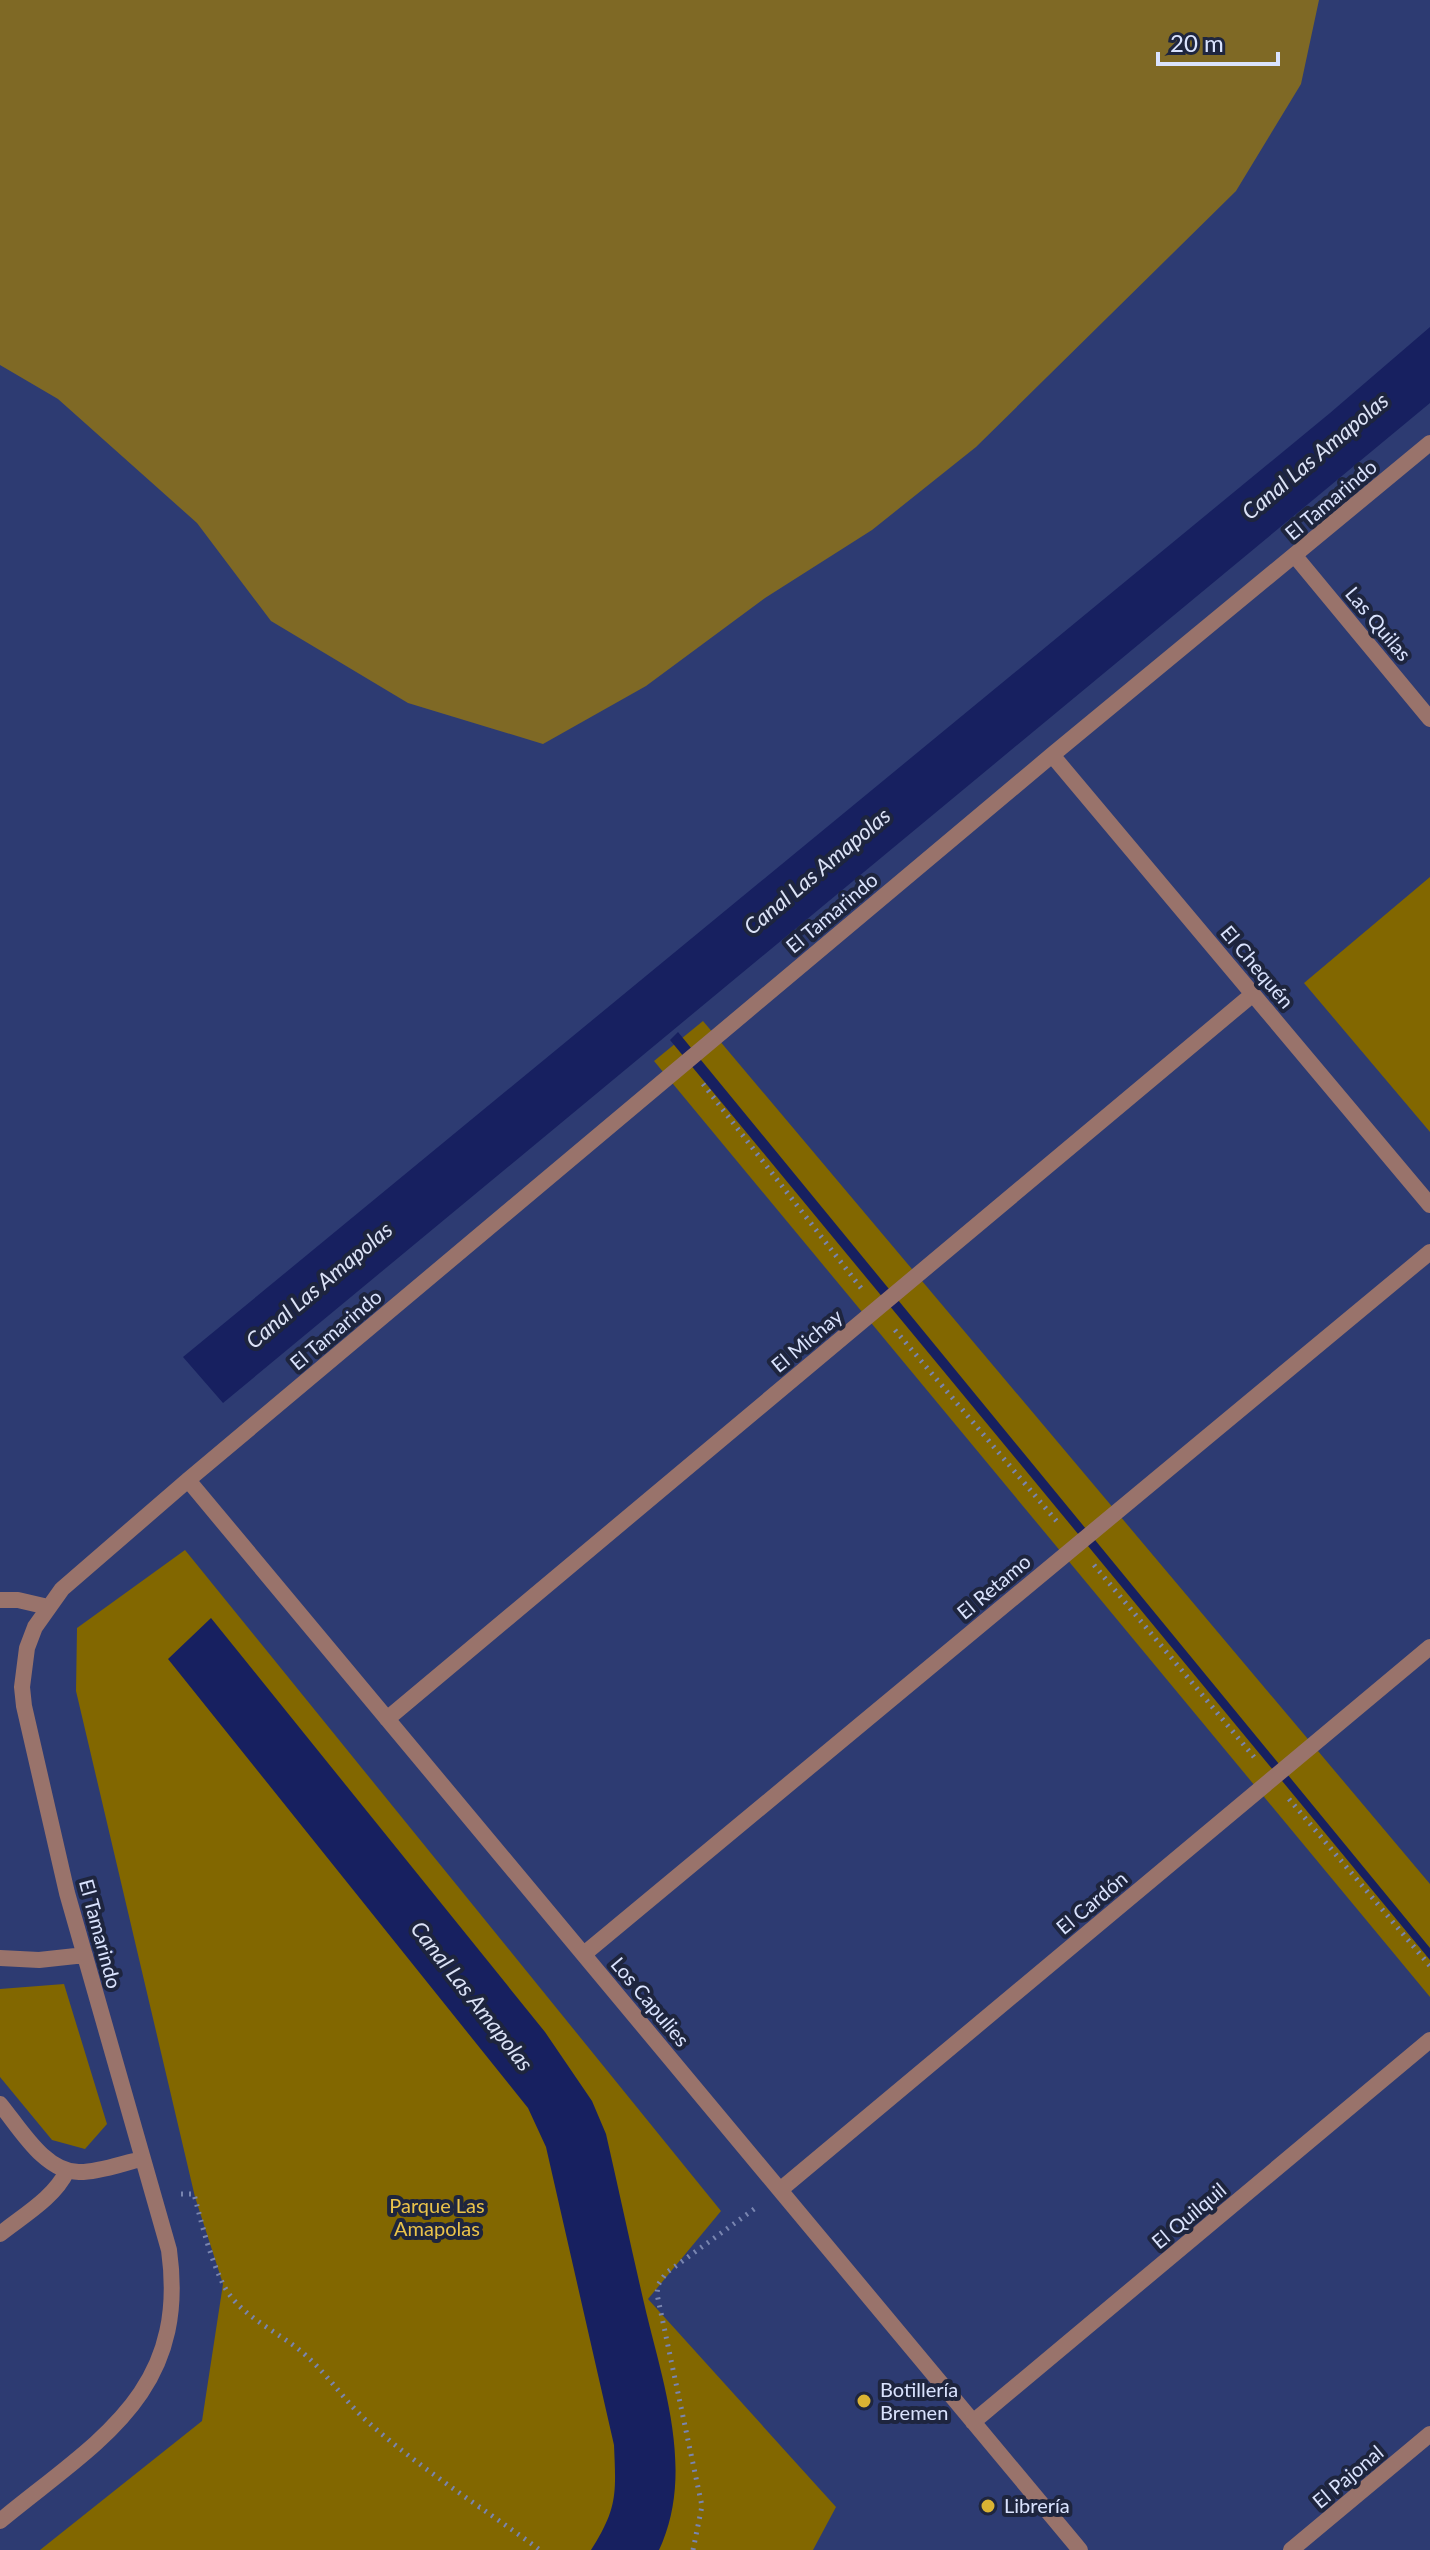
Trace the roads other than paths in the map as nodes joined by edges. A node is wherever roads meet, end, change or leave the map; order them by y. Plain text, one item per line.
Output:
1 (1430, 443) edge
2 (1295, 556) junction
3 (1430, 719) edge
4 (1052, 755) junction
5 (1253, 994) junction
6 (1430, 1205) edge
7 (1430, 1252) edge
8 (188, 1480) junction
9 (0, 1600) edge
10 (48, 1607) junction
11 (1430, 1647) edge
12 (387, 1719) junction
13 (584, 1954) junction
14 (85, 1955) junction
15 (0, 1958) edge
16 (1430, 2040) edge
17 (0, 2104) edge
18 (142, 2159) junction
19 (67, 2171) junction
20 (780, 2190) junction
21 (0, 2234) edge
22 (973, 2422) junction
23 (1430, 2434) edge
24 (0, 2521) edge
25 (1080, 2550) edge
26 (1291, 2550) edge

1 - 2 street, El Tamarindo
2 - 3 street, Las Quilas
2 - 4 street, El Tamarindo
4 - 5 street, El Chequén
4 - 8 street, El Tamarindo
5 - 6 street, El Chequén
5 - 12 street, El Michay
7 - 13 street, El Retamo
8 - 10 street, El Tamarindo
8 - 12 street, Los Capulies
9 - 10 street
10 - 14 street, El Tamarindo
11 - 20 street, El Cardón
12 - 13 street, Los Capulies
13 - 20 street, Los Capulies
14 - 15 street
14 - 18 street, El Tamarindo
16 - 22 street, El Quilquil
17 - 19 street
18 - 19 street
18 - 24 street, El Tamarindo
19 - 21 street
20 - 22 street, Los Capulies
22 - 25 street, Los Capulies
23 - 26 street, El Pajonal

